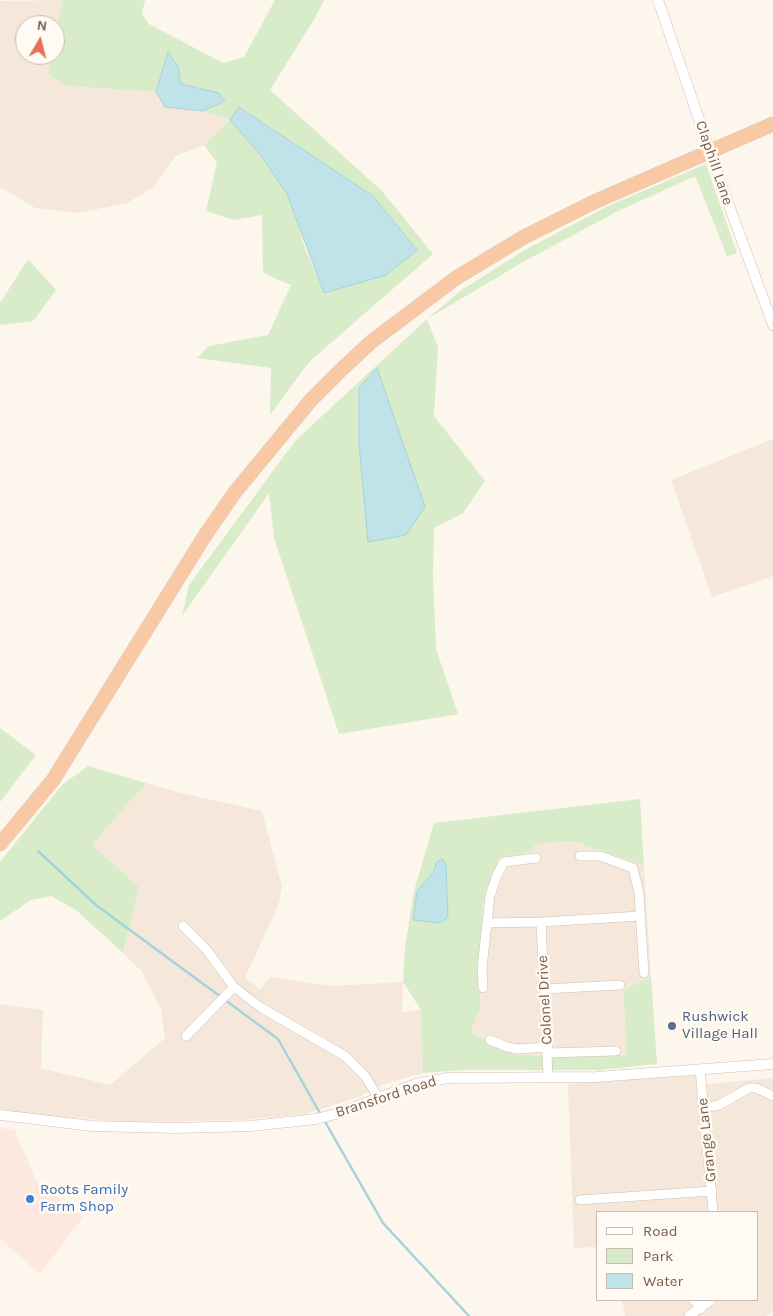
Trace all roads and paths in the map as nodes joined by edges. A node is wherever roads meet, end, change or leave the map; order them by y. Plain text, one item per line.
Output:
1 (658, 0) edge
2 (773, 124) edge
3 (773, 325) edge
4 (0, 844) edge
5 (580, 856) dead end
6 (536, 858) dead end
7 (640, 916) junction
8 (541, 922) junction
9 (488, 923) junction
10 (182, 926) dead end
11 (644, 973) dead end
12 (620, 985) dead end
13 (234, 987) junction
14 (483, 988) dead end
15 (545, 989) junction
16 (186, 1036) dead end
17 (490, 1040) dead end
18 (548, 1050) junction
19 (616, 1051) dead end
20 (773, 1064) edge
21 (700, 1069) junction
22 (548, 1077) junction
23 (773, 1096) edge
24 (378, 1097) junction
25 (703, 1108) junction
26 (0, 1115) edge
27 (712, 1190) junction
28 (580, 1200) dead end
29 (713, 1211) edge
30 (695, 1301) edge
31 (710, 1301) edge
32 (701, 1309) junction
33 (689, 1316) edge

1 - 3 street, Claphill Lane, bridge
2 - 4 highway
5 - 7 street
6 - 9 street
7 - 8 street
7 - 11 street
8 - 9 street
8 - 15 street, Colonel Drive
9 - 14 street
10 - 13 street
12 - 15 street
13 - 16 street
13 - 24 street
15 - 18 street, Colonel Drive
17 - 18 street
18 - 19 street
18 - 22 street, Colonel Drive
20 - 21 street, Bransford Road
21 - 22 street, Bransford Road
21 - 25 street, Grange Lane
22 - 24 street, Bransford Road
23 - 25 street
24 - 26 street, Bransford Road
25 - 27 street, Grange Lane
27 - 28 street
27 - 29 street, Grange Lane
30 - 32 street
31 - 32 street
32 - 33 street

